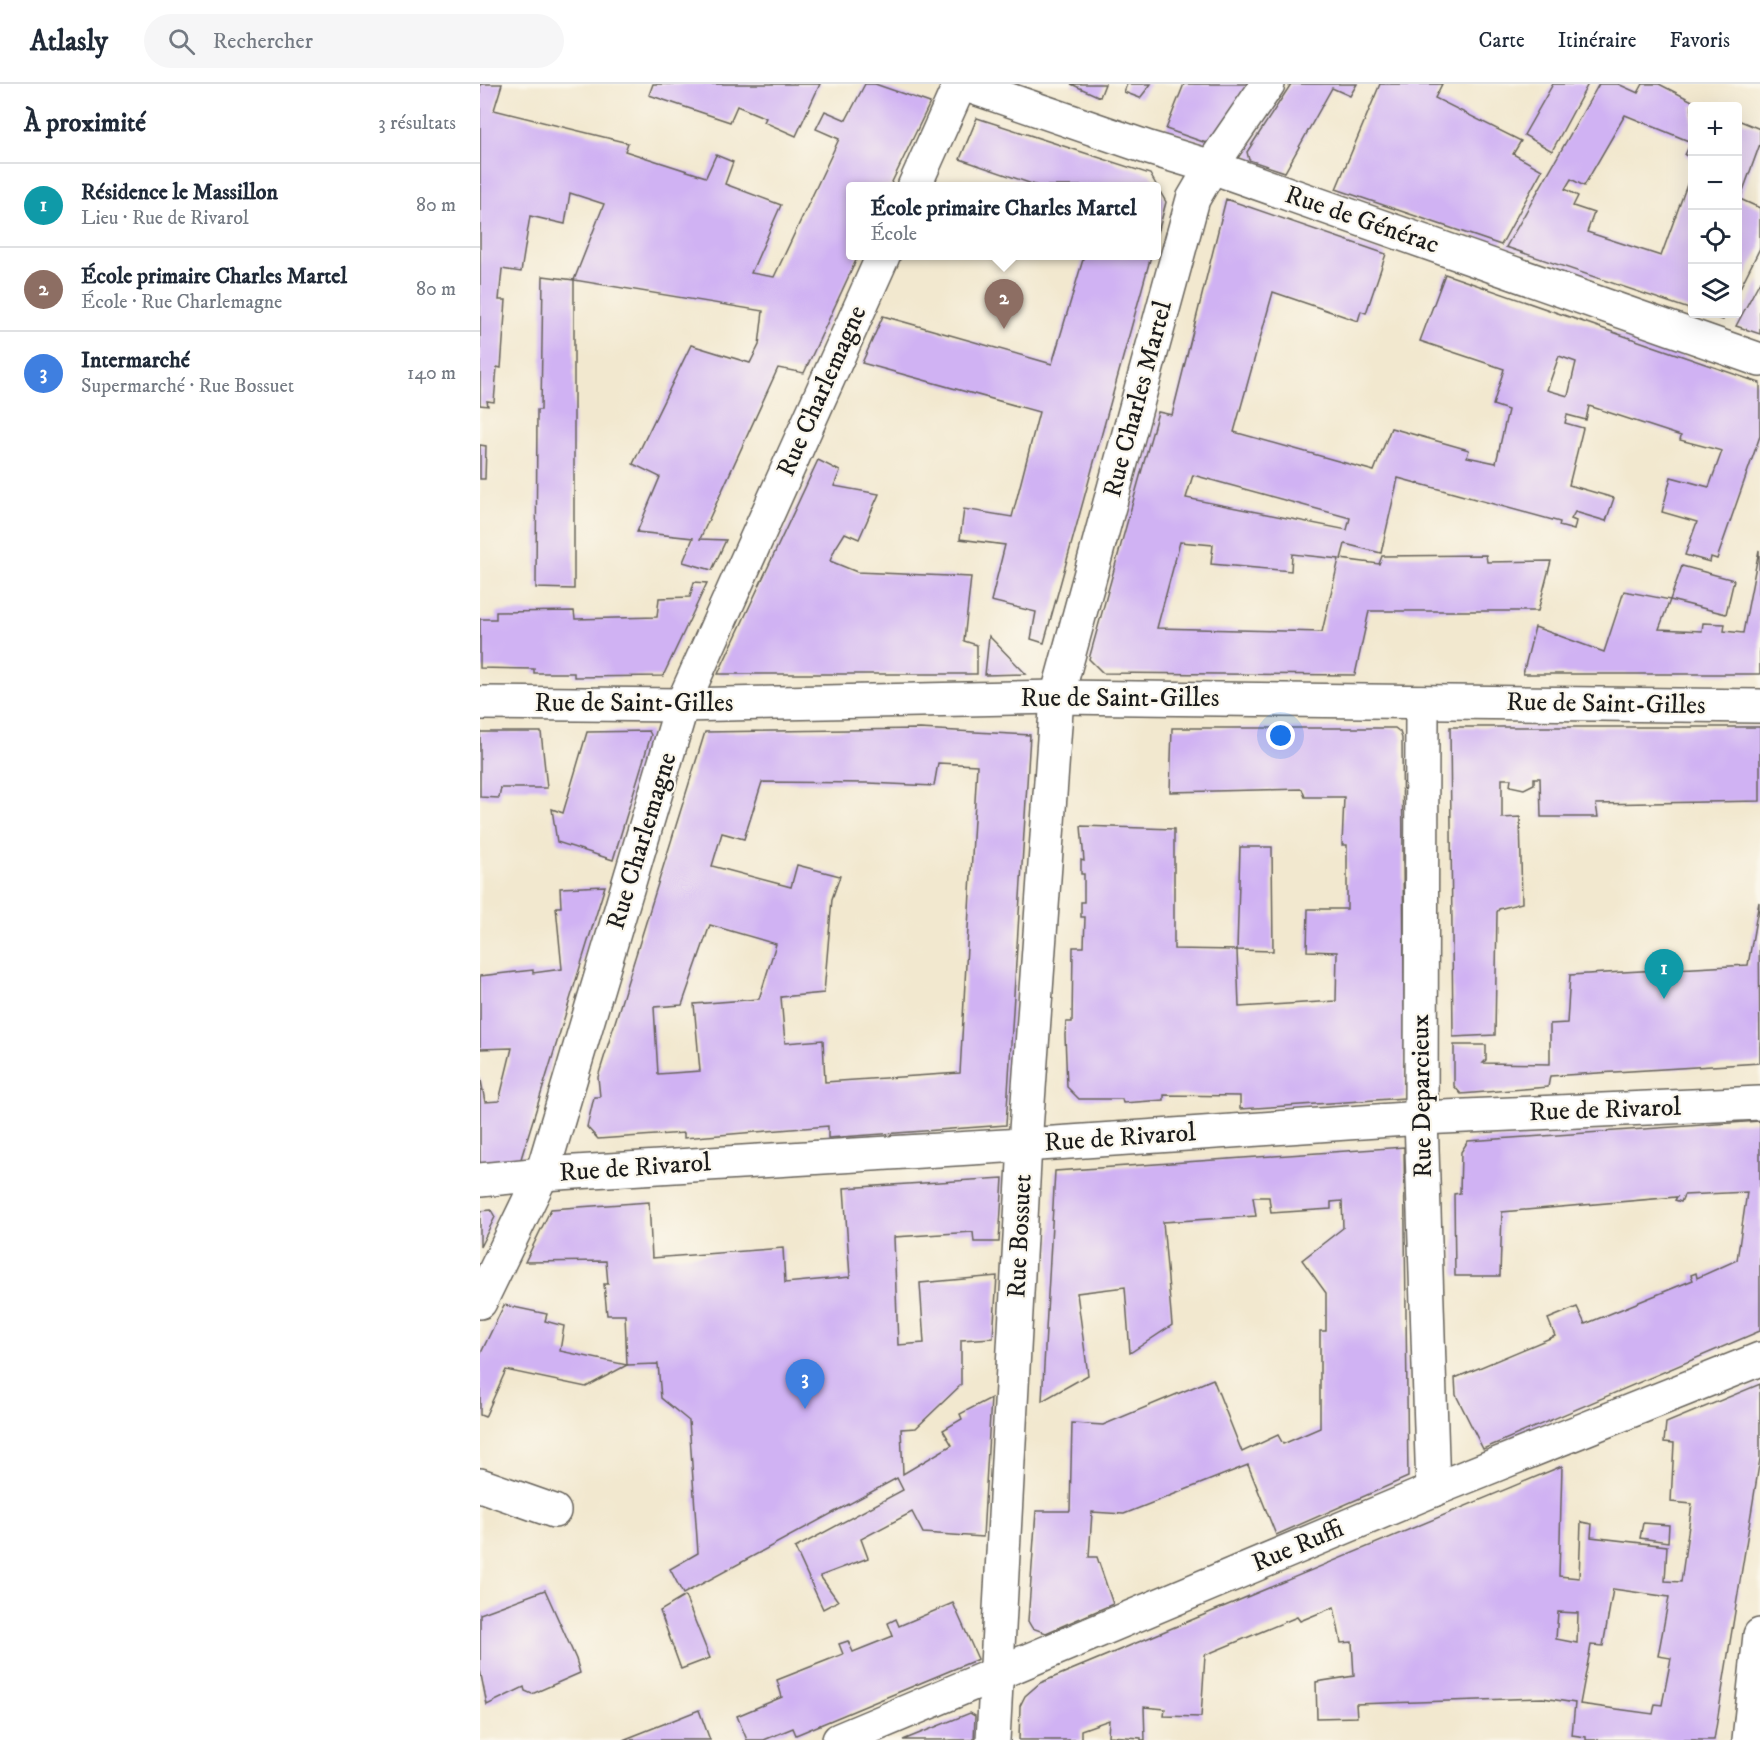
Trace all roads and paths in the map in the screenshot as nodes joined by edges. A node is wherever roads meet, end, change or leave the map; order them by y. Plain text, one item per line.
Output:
1 (962, 84) edge
2 (1268, 84) edge
3 (1212, 167) junction
4 (916, 182) edge
5 (881, 260) edge
6 (1760, 360) edge
7 (1057, 697) junction
8 (1422, 702) junction
9 (480, 703) edge
10 (682, 705) junction
11 (1760, 706) edge
12 (1760, 1103) edge
13 (1421, 1118) junction
14 (1025, 1144) junction
15 (542, 1174) junction
16 (480, 1180) edge
17 (480, 1302) edge
18 (1760, 1359) edge
19 (480, 1485) edge
20 (1433, 1490) junction
21 (554, 1511) dead end
22 (1759, 1649) edge
23 (996, 1673) junction
24 (839, 1740) edge
25 (993, 1740) edge
26 (1749, 1740) edge

1 - 3 street, Rue de Générac
1 - 4 street
2 - 3 street, Rue Charles Martel
3 - 6 street, Rue de Générac
3 - 7 street, Rue Charles Martel
5 - 10 street, Rue Charlemagne
7 - 8 street, Rue de Saint-Gilles
7 - 10 street, Rue de Saint-Gilles
7 - 14 street, Rue Bossuet
8 - 11 street, Rue de Saint-Gilles
8 - 13 street, Rue Deparcieux
9 - 10 street, Rue de Saint-Gilles
10 - 15 street, Rue Charlemagne
12 - 13 street, Rue de Rivarol
13 - 14 street, Rue de Rivarol
13 - 20 street, Rue Deparcieux
14 - 15 street, Rue de Rivarol
14 - 23 street, Rue Bossuet
15 - 16 street, Rue de Rivarol
15 - 17 street, Rue Charlemagne
18 - 20 street, Rue Ruffi
19 - 21 street
20 - 23 street, Rue Ruffi
22 - 26 street
23 - 24 street, Rue Ruffi
23 - 25 street, Rue Bossuet

